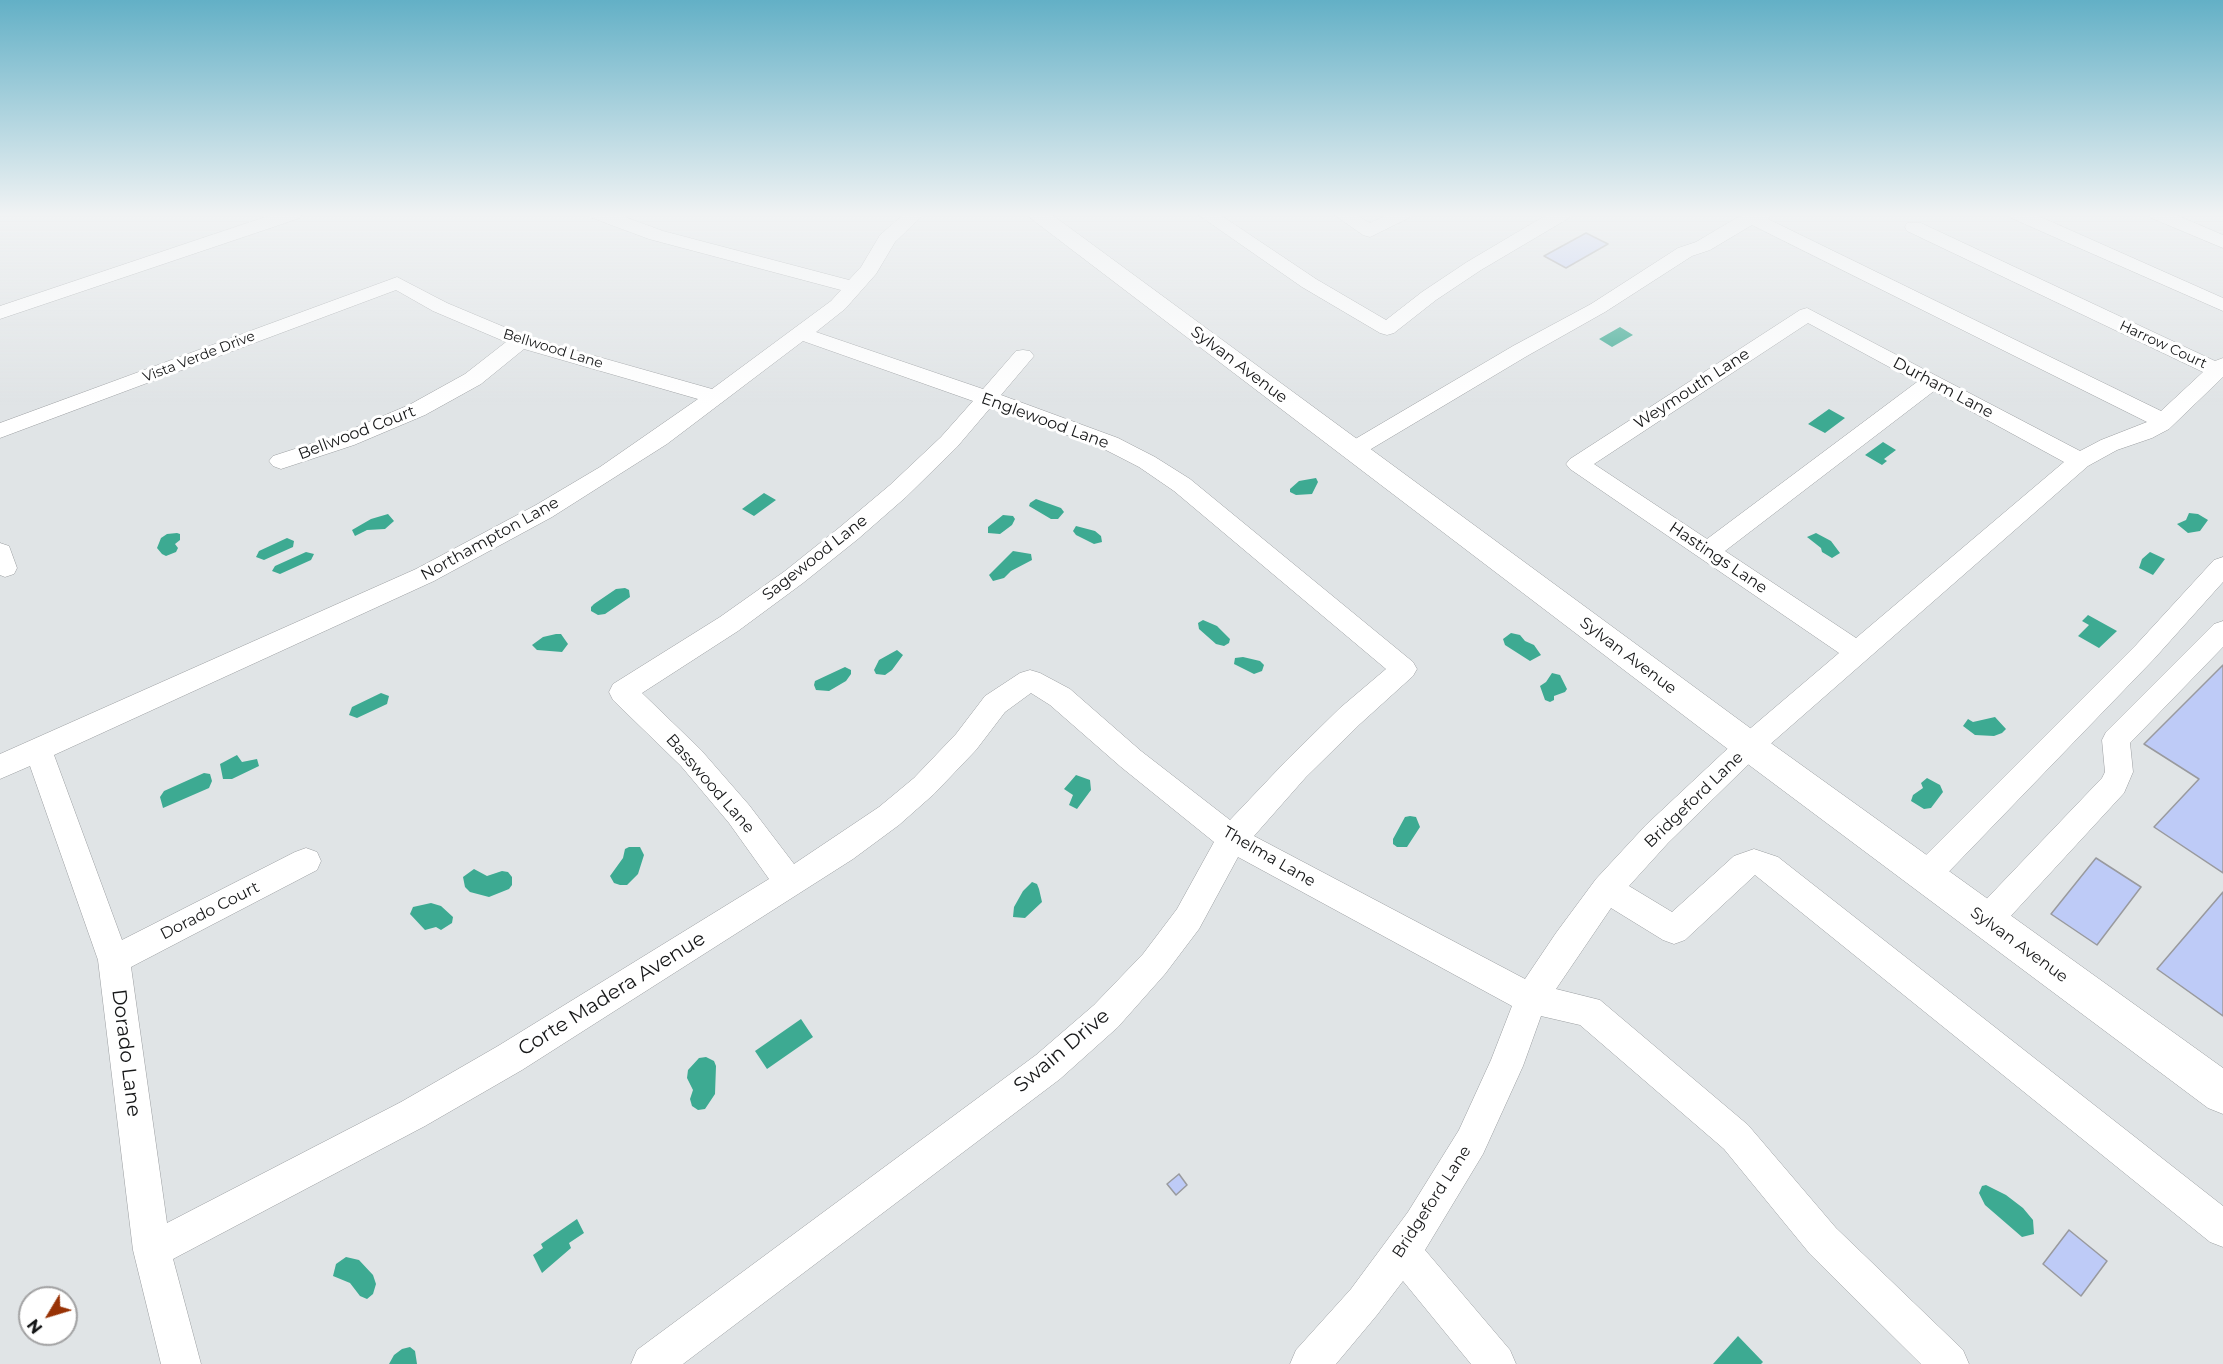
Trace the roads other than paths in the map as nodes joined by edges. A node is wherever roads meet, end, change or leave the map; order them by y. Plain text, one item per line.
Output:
1 (105, 278) edge
2 (823, 278) edge
3 (862, 278) edge
4 (1122, 278) edge
5 (1301, 278) edge
6 (1457, 278) edge
7 (1645, 278) edge
8 (1879, 278) edge
9 (2025, 278) edge
10 (2161, 278) edge
11 (397, 283) joint
12 (854, 287) junction
13 (2223, 305) edge
14 (0, 313) edge
15 (1807, 314) joint
16 (800, 333) junction
17 (520, 341) junction
18 (1023, 356) dead end
19 (2220, 367) edge
20 (1932, 382) junction
21 (716, 397) junction
22 (987, 400) junction
23 (2163, 421) junction
24 (0, 431) edge
25 (1353, 450) junction
26 (281, 461) dead end
27 (2080, 461) junction
28 (1578, 464) joint
29 (1707, 552) junction
30 (2223, 566) edge
31 (2223, 632) edge
32 (1857, 652) junction
33 (1404, 669) joint
34 (1030, 680) joint
35 (623, 692) joint
36 (1749, 746) junction
37 (38, 750) junction
38 (0, 767) edge
39 (1232, 839) junction
40 (306, 861) dead end
41 (1925, 876) junction
42 (789, 882) junction
43 (1607, 889) junction
44 (1986, 921) junction
45 (114, 960) junction
46 (1531, 999) junction
47 (2223, 1093) edge
48 (2223, 1229) edge
49 (152, 1250) junction
50 (1402, 1251) junction
51 (181, 1364) edge
52 (651, 1364) edge
53 (1310, 1364) edge
54 (1496, 1364) edge
55 (1949, 1364) edge

1 - 14 street
2 - 12 street
3 - 12 street, Northampton Lane
4 - 25 main road, Sylvan Avenue
5 - 6 street
7 - 25 street
8 - 23 street
9 - 19 street, Harrow Court
10 - 13 street
11 - 17 street, Bellwood Lane
11 - 24 street, Vista Verde Drive
12 - 16 street, Northampton Lane
15 - 20 street, Durham Lane
15 - 28 street, Weymouth Lane
16 - 21 street, Northampton Lane
16 - 22 street, Englewood Lane
17 - 21 street, Bellwood Lane
17 - 26 street, Bellwood Court
18 - 22 street, Sagewood Lane
19 - 23 street, Bridgeford Lane
20 - 27 street, Durham Lane
20 - 29 street
21 - 37 street, Northampton Lane
22 - 33 street, Englewood Lane
22 - 35 street, Sagewood Lane
23 - 27 street, Bridgeford Lane
25 - 36 main road, Sylvan Avenue
27 - 32 street, Bridgeford Lane
28 - 29 street, Hastings Lane
29 - 32 street, Hastings Lane
30 - 41 street
31 - 44 street
32 - 36 street, Bridgeford Lane
33 - 39 street, Swain Drive
34 - 39 street, Thelma Lane
34 - 42 street, Corte Madera Avenue
35 - 42 street, Basswood Lane
36 - 41 main road, Sylvan Avenue
36 - 43 street, Bridgeford Lane
37 - 38 street, Northampton Lane
37 - 45 street, Dorado Lane
39 - 46 street, Thelma Lane
39 - 52 street, Swain Drive
40 - 45 street, Dorado Court
41 - 44 main road, Sylvan Avenue
42 - 49 street, Corte Madera Avenue
43 - 46 street, Bridgeford Lane
43 - 48 street
44 - 47 main road, Sylvan Avenue
45 - 49 street, Dorado Lane
46 - 50 street, Bridgeford Lane
46 - 55 street, Thelma Lane
49 - 51 street, Dorado Lane
50 - 53 street, Bridgeford Lane
50 - 54 street

